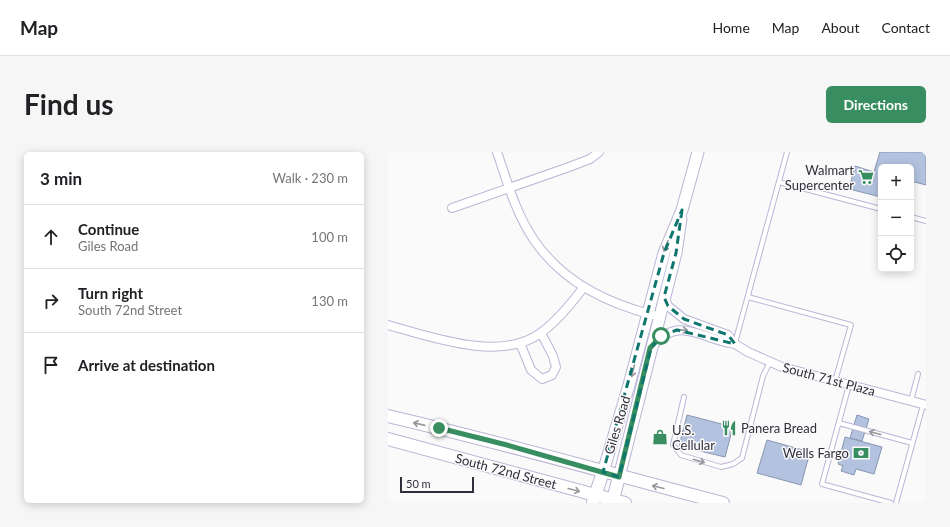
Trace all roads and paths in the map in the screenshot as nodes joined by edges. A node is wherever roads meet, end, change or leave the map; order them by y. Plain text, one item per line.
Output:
1 (497, 152) edge
2 (599, 152) edge
3 (698, 152) edge
4 (787, 152) edge
5 (779, 182) junction
6 (510, 188) junction
7 (452, 208) dead end
8 (878, 209) edge
9 (682, 210) junction
10 (914, 218) edge
11 (926, 221) edge
12 (583, 288) junction
13 (664, 297) junction
14 (748, 297) junction
15 (647, 313) junction
16 (659, 316) junction
17 (388, 325) edge
18 (541, 333) junction
19 (520, 343) junction
20 (735, 344) junction
21 (650, 348) junction
22 (770, 362) junction
23 (918, 374) dead end
24 (835, 381) junction
25 (849, 385) junction
26 (684, 397) dead end
27 (911, 401) junction
28 (924, 405) edge
29 (388, 416) edge
30 (838, 423) junction
31 (388, 439) edge
32 (912, 443) junction
33 (603, 472) junction
34 (619, 477) junction
35 (594, 499) edge
36 (612, 501) edge
37 (625, 503) edge
38 (723, 503) edge
39 (891, 503) edge
40 (896, 503) edge

1 - 6 street
2 - 6 street
3 - 9 street, Giles Road
4 - 5 lane
5 - 8 lane
5 - 14 lane
6 - 7 street
6 - 12 street
9 - 13 street, Giles Road
9 -> 15 street, Giles Road
10 - 11 lane
12 - 15 street
12 - 18 street
13 - 16 street, Giles Road
13 - 20 street, South 71st Plaza
14 - 20 lane
14 - 24 lane
15 - 16 street
15 -> 33 street, Giles Road
16 - 21 street, Giles Road
17 - 19 street
18 - 19 street
18 - 19 street
21 -> 20 street, South 71st Plaza
20 - 22 street, South 71st Plaza
21 - 34 street, Giles Road
22 - 24 street, South 71st Plaza
26 -> 22 lane
23 - 27 lane
24 - 25 street, South 71st Plaza
25 - 27 street, South 71st Plaza
25 - 30 lane
27 - 28 street, South 71st Plaza
28 - 32 lane
33 -> 29 main road, South 72nd Street
32 -> 30 lane
30 - 39 lane
31 -> 35 main road, South 72nd Street
32 - 40 lane
33 - 34 main road, South 72nd Street
33 - 35 main road, Giles Road
34 - 36 main road, Giles Road
38 -> 34 main road, South 72nd Street
35 - 36 main road, South 72nd Street
36 - 37 main road, South 72nd Street

